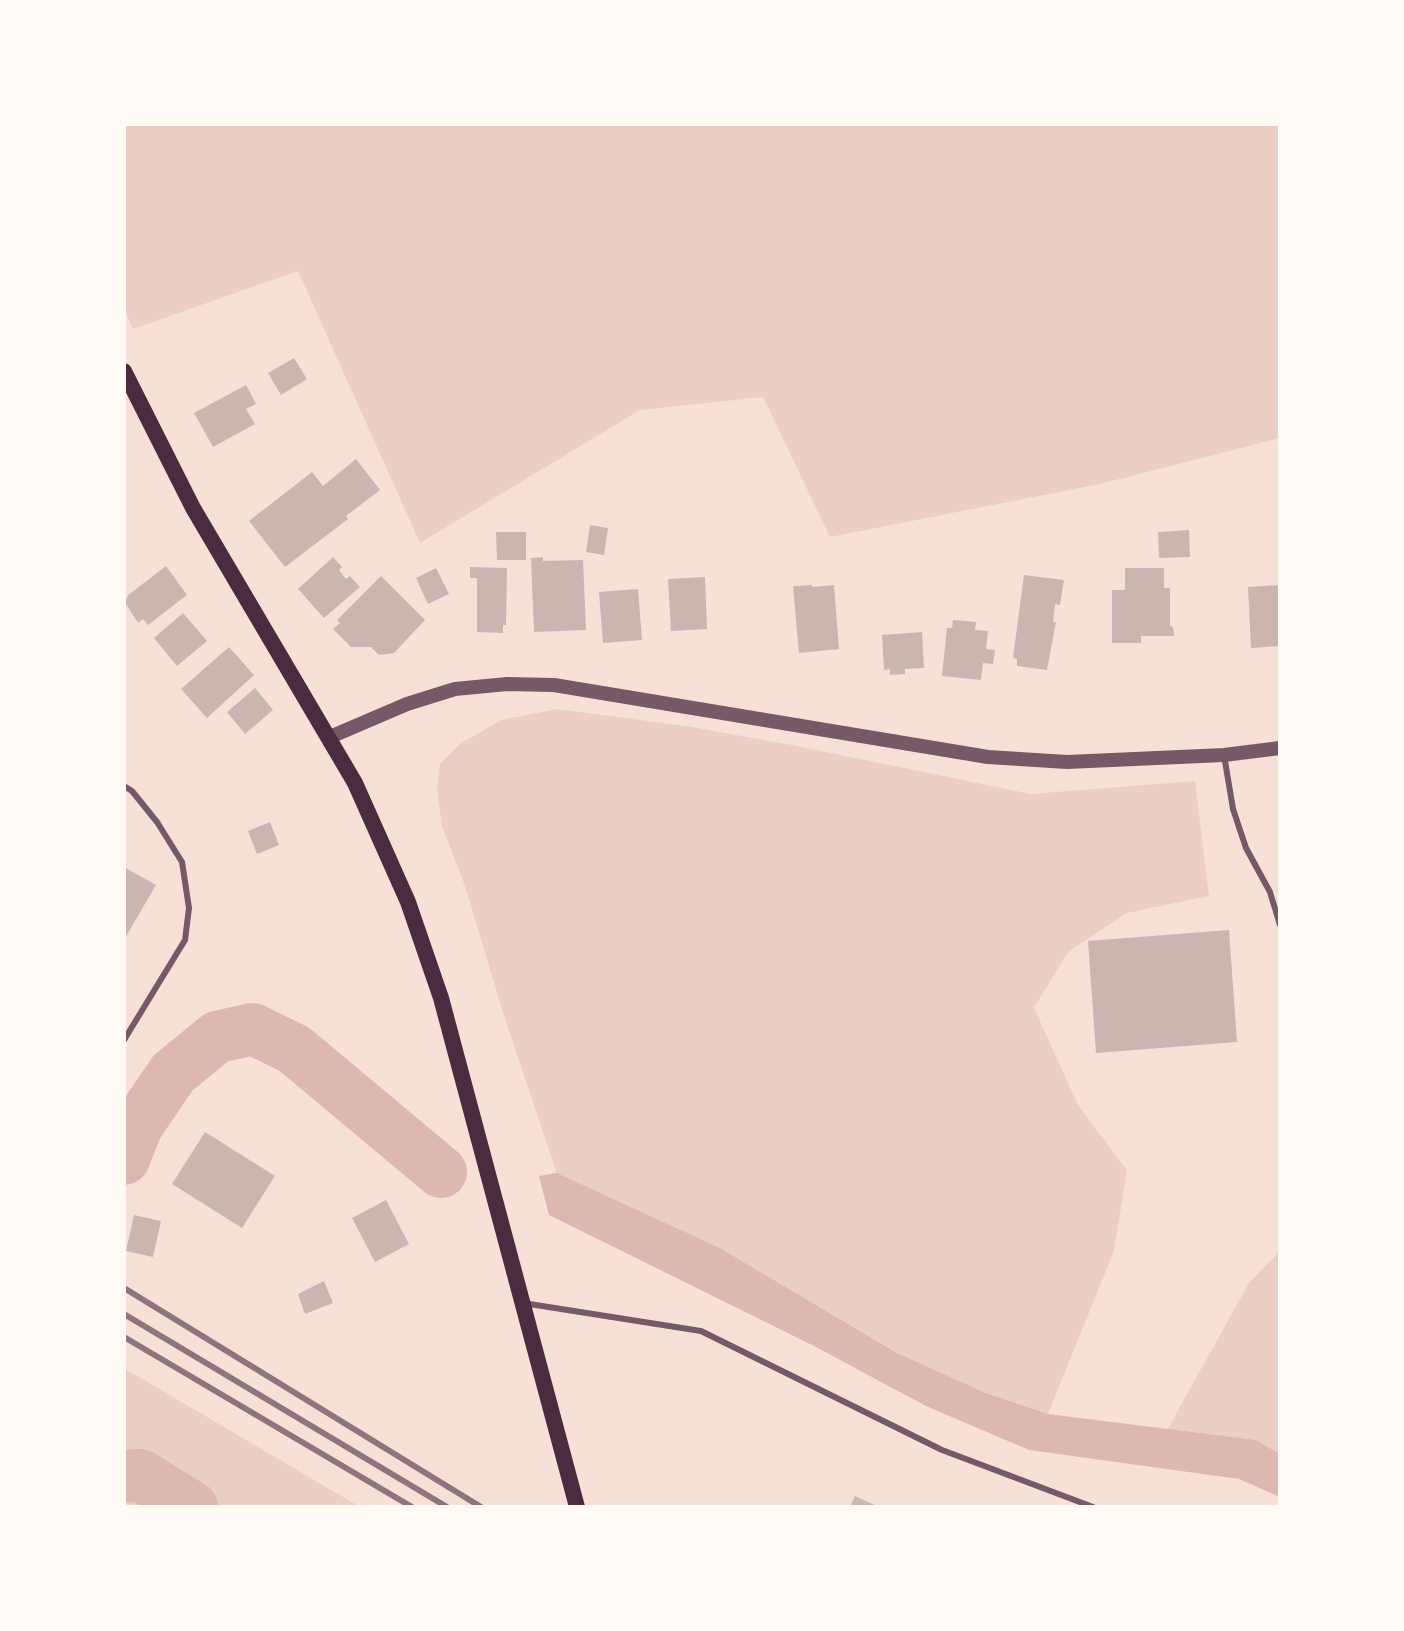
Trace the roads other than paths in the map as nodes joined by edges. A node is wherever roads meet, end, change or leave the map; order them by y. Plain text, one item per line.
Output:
1 (124, 371) edge
2 (330, 737) junction
3 (1280, 748) edge
4 (1224, 755) junction
5 (124, 786) edge
6 (1280, 925) edge
7 (124, 1040) edge
8 (523, 1303) junction
9 (577, 1507) edge
10 (1093, 1507) edge

1 - 2 main road
2 - 4 street
2 - 8 main road
3 - 4 street
4 - 6 lane
5 - 7 lane
8 - 9 main road
8 - 10 lane

